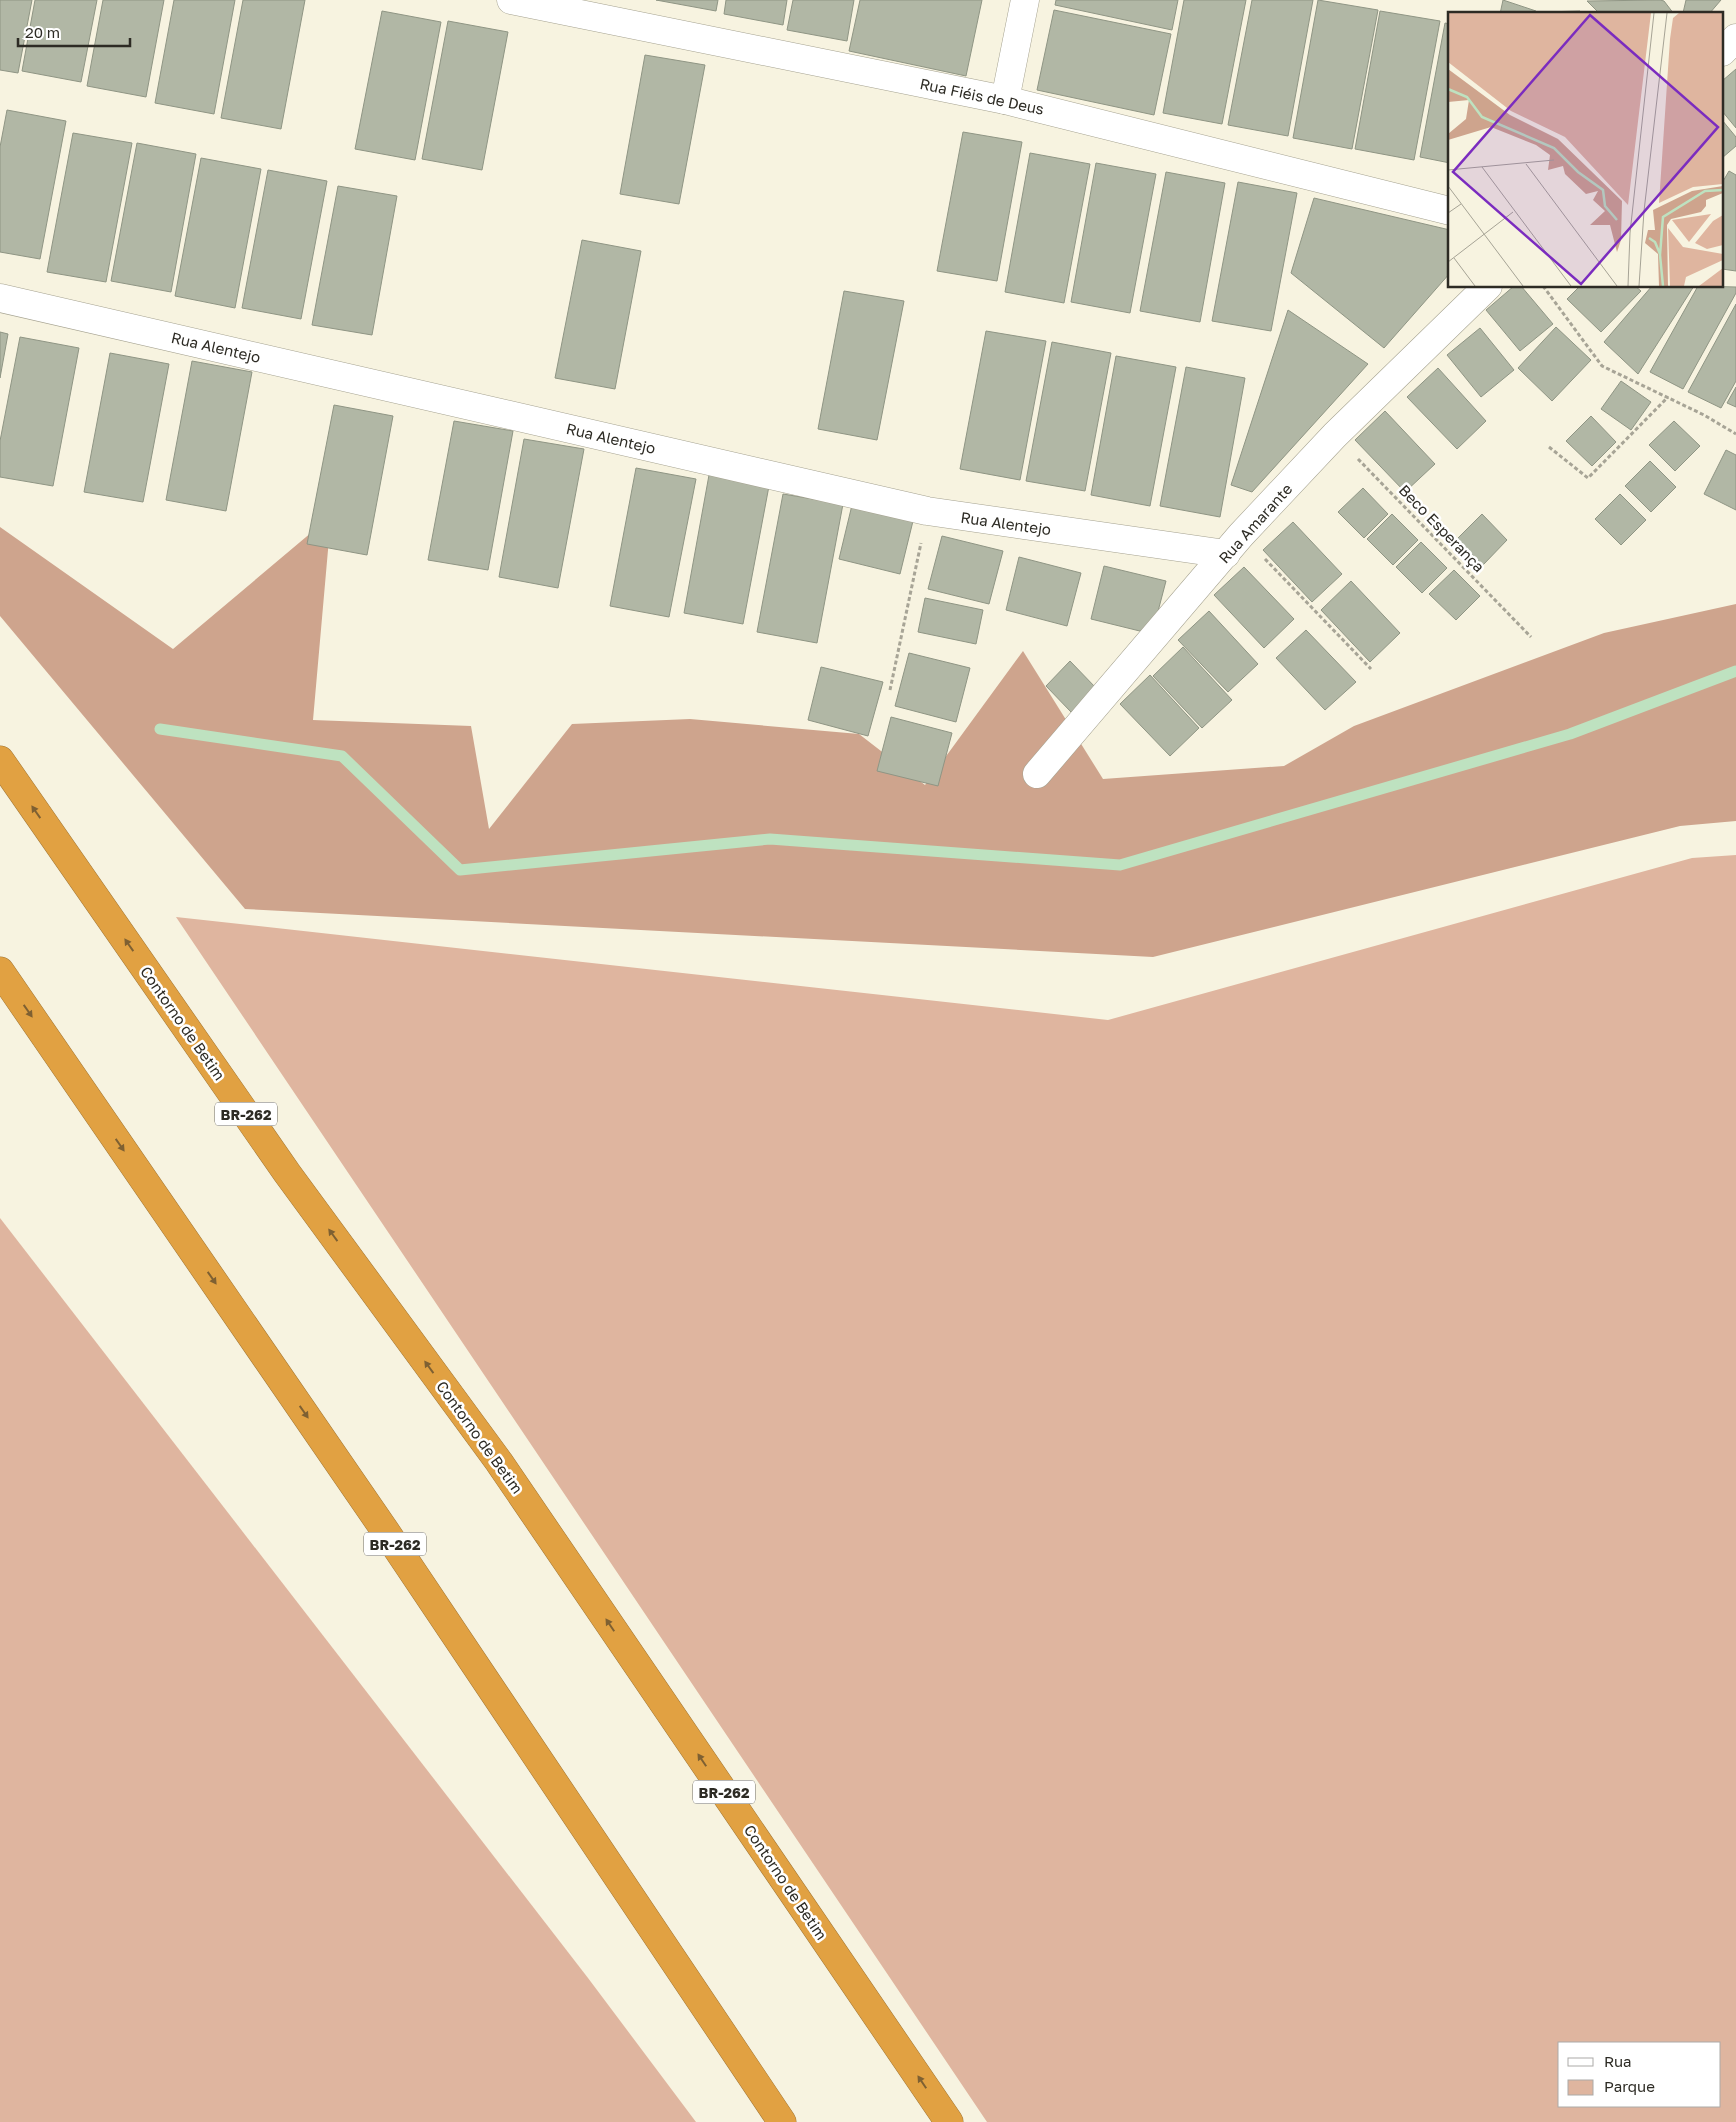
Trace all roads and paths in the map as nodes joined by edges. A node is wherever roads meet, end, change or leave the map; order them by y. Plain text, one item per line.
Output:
1 (511, 0) edge
2 (1025, 0) edge
3 (1736, 38) edge
4 (1724, 50) edge
5 (1005, 100) junction
6 (1448, 211) edge
7 (1486, 288) edge
8 (1544, 288) edge
9 (0, 298) edge
10 (1668, 397) junction
11 (1736, 434) edge
12 (1335, 435) junction
13 (1549, 447) dead end
14 (927, 512) junction
15 (1234, 545) junction
16 (1532, 637) dead end
17 (1371, 669) dead end
18 (890, 690) dead end
19 (0, 760) edge
20 (1037, 774) dead end
21 (0, 971) edge
22 (782, 2122) edge
23 (949, 2122) edge

1 - 5 street, Rua Fiéis de Deus
2 - 5 street
3 - 4 street
5 - 6 street, Rua Fiéis de Deus
7 - 12 street, Rua Amarante
8 - 10 path
9 - 14 street, Rua Alentejo
10 - 11 path
10 - 13 path
12 - 15 street, Rua Amarante
12 - 16 path, Beco Esperança
14 - 15 street, Rua Alentejo
14 - 18 path
15 - 17 path
15 - 20 street, Rua Amarante
23 -> 19 highway, Contorno de Betim / BR-262
21 -> 22 highway, BR-262

